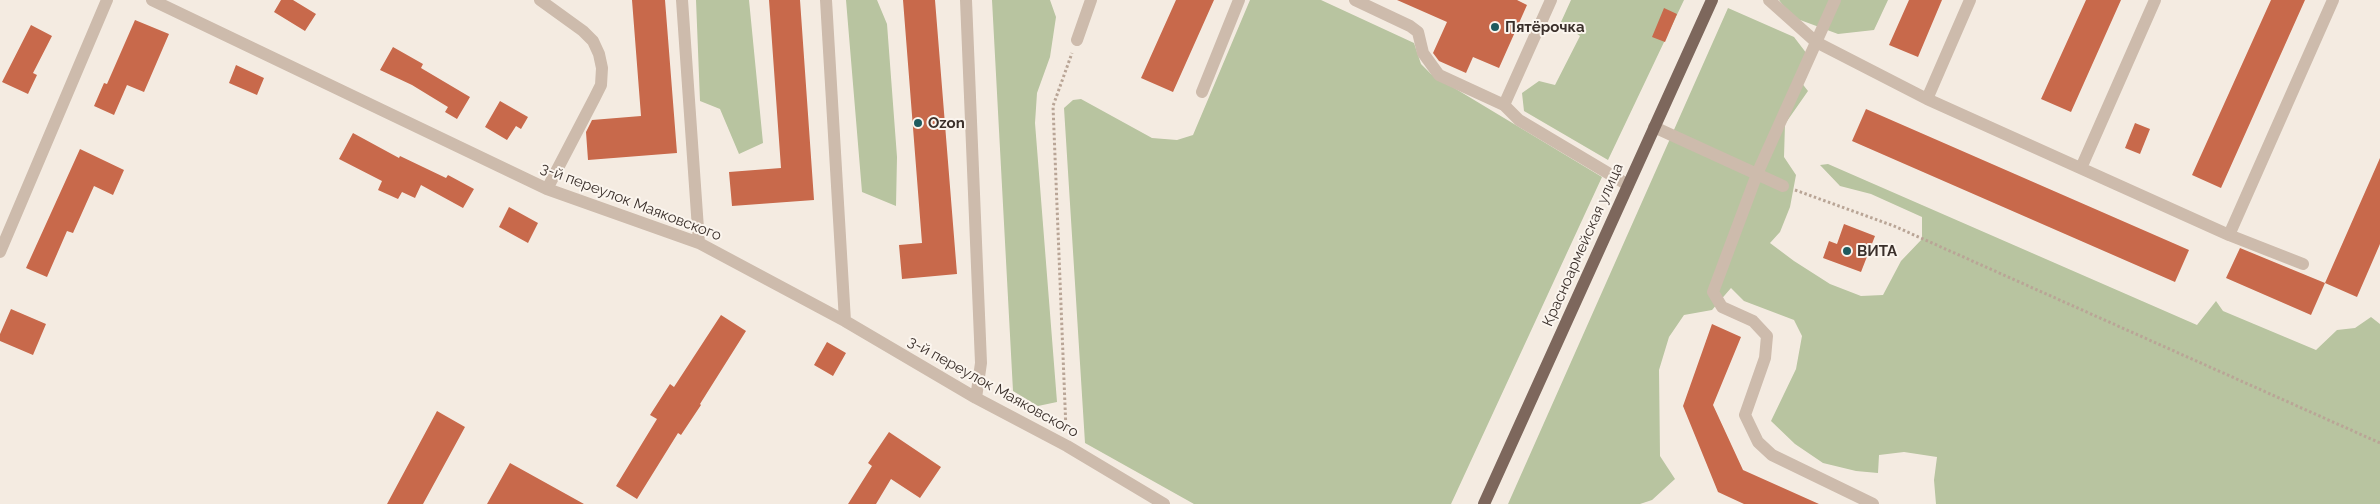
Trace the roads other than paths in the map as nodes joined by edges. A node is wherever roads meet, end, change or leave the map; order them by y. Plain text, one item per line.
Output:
1 (106, 0) edge
2 (152, 0) edge
3 (540, 0) edge
4 (682, 0) edge
5 (826, 0) edge
6 (966, 0) edge
7 (1092, 0) edge
8 (1239, 0) edge
9 (1355, 0) edge
10 (1712, 0) edge
11 (1769, 0) edge
12 (1835, 0) edge
13 (1970, 0) edge
14 (2155, 0) edge
15 (2333, 0) edge
16 (1548, 1) edge
17 (1077, 40) road end
18 (1816, 42) junction
19 (1202, 92) dead end
20 (1927, 99) junction
21 (1504, 105) junction
22 (1654, 127) junction
23 (2081, 168) junction
24 (1757, 174) junction
25 (1628, 185) junction
26 (1783, 186) road end
27 (547, 189) junction
28 (2229, 235) junction
29 (698, 243) junction
30 (0, 252) edge
31 (2303, 264) dead end
32 (845, 321) junction
33 (976, 398) junction
34 (1164, 504) edge
35 (1484, 504) edge
36 (1873, 504) edge

1 - 30 street
2 - 27 street, 3-й переулок Маяковского
3 - 27 street
4 - 29 street
5 - 32 street
6 - 33 street
7 - 17 street
8 - 19 street
9 - 21 street
10 - 22 main road, Красноармейская улица
11 - 18 street
12 - 18 street
13 - 20 street
14 - 23 street
15 - 28 street
16 - 21 street
18 - 20 street
18 - 24 street
20 - 23 street
21 - 25 street
22 - 24 street
22 - 25 main road, Красноармейская улица
23 - 28 street
24 - 26 street
24 - 36 street
25 - 35 main road, Красноармейская улица
27 - 29 street, 3-й переулок Маяковского
28 - 31 street
29 - 32 street, 3-й переулок Маяковского
32 - 33 street, 3-й переулок Маяковского
33 - 34 street, 3-й переулок Маяковского

